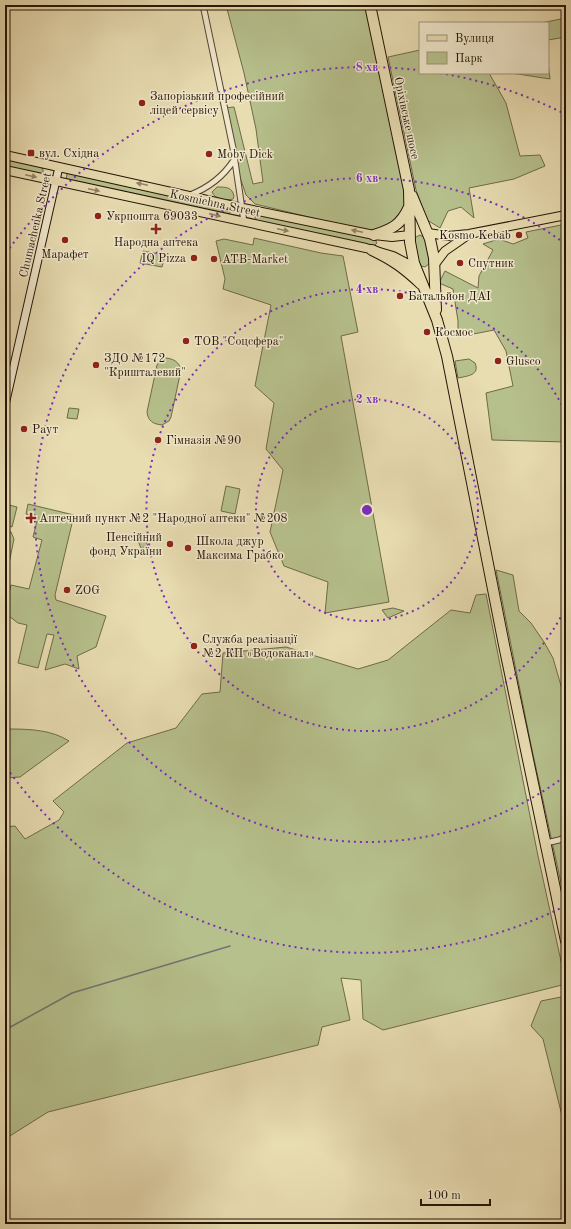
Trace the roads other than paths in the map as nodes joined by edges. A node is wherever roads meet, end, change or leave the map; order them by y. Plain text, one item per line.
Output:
1 (204, 5) edge
2 (370, 5) edge
3 (5, 155) edge
4 (234, 160) junction
5 (59, 167) junction
6 (5, 170) edge
7 (56, 181) junction
8 (409, 190) junction
9 (190, 195) junction
10 (410, 205) junction
11 (243, 208) junction
12 (566, 215) edge
13 (244, 222) junction
14 (428, 233) junction
15 (469, 234) junction
16 (374, 235) junction
17 (410, 235) junction
18 (372, 250) junction
19 (435, 264) junction
20 (416, 268) junction
21 (424, 287) junction
22 (436, 320) junction
23 (5, 405) edge
24 (566, 837) edge
25 (546, 844) junction
26 (566, 941) edge

1 - 4 street
2 - 8 highway, Оріхівське шосе
3 - 5 main road, Kosmichna Street
4 - 9 street
4 - 11 street
5 - 7 street, Chumachenka Street
9 -> 5 main road, Kosmichna Street
6 -> 7 main road, Kosmichna Street
7 -> 13 main road, Kosmichna Street
7 - 23 street, Chumachenka Street
8 - 10 highway
8 - 14 highway
9 - 11 main road, Kosmichna Street
10 - 16 highway
10 - 17 highway
11 - 13 street
16 -> 11 main road, Kosmichna Street
12 - 15 main road
13 -> 18 main road, Kosmichna Street
14 - 15 main road
14 - 17 highway
14 - 19 highway
15 - 19 main road
16 - 17 main road, Kosmichna Street
17 - 20 highway
18 - 20 main road, Kosmichna Street
18 - 21 highway
19 - 20 highway
19 - 22 highway
20 - 21 highway
21 - 22 highway
22 - 25 highway
24 - 25 street
25 - 26 highway

